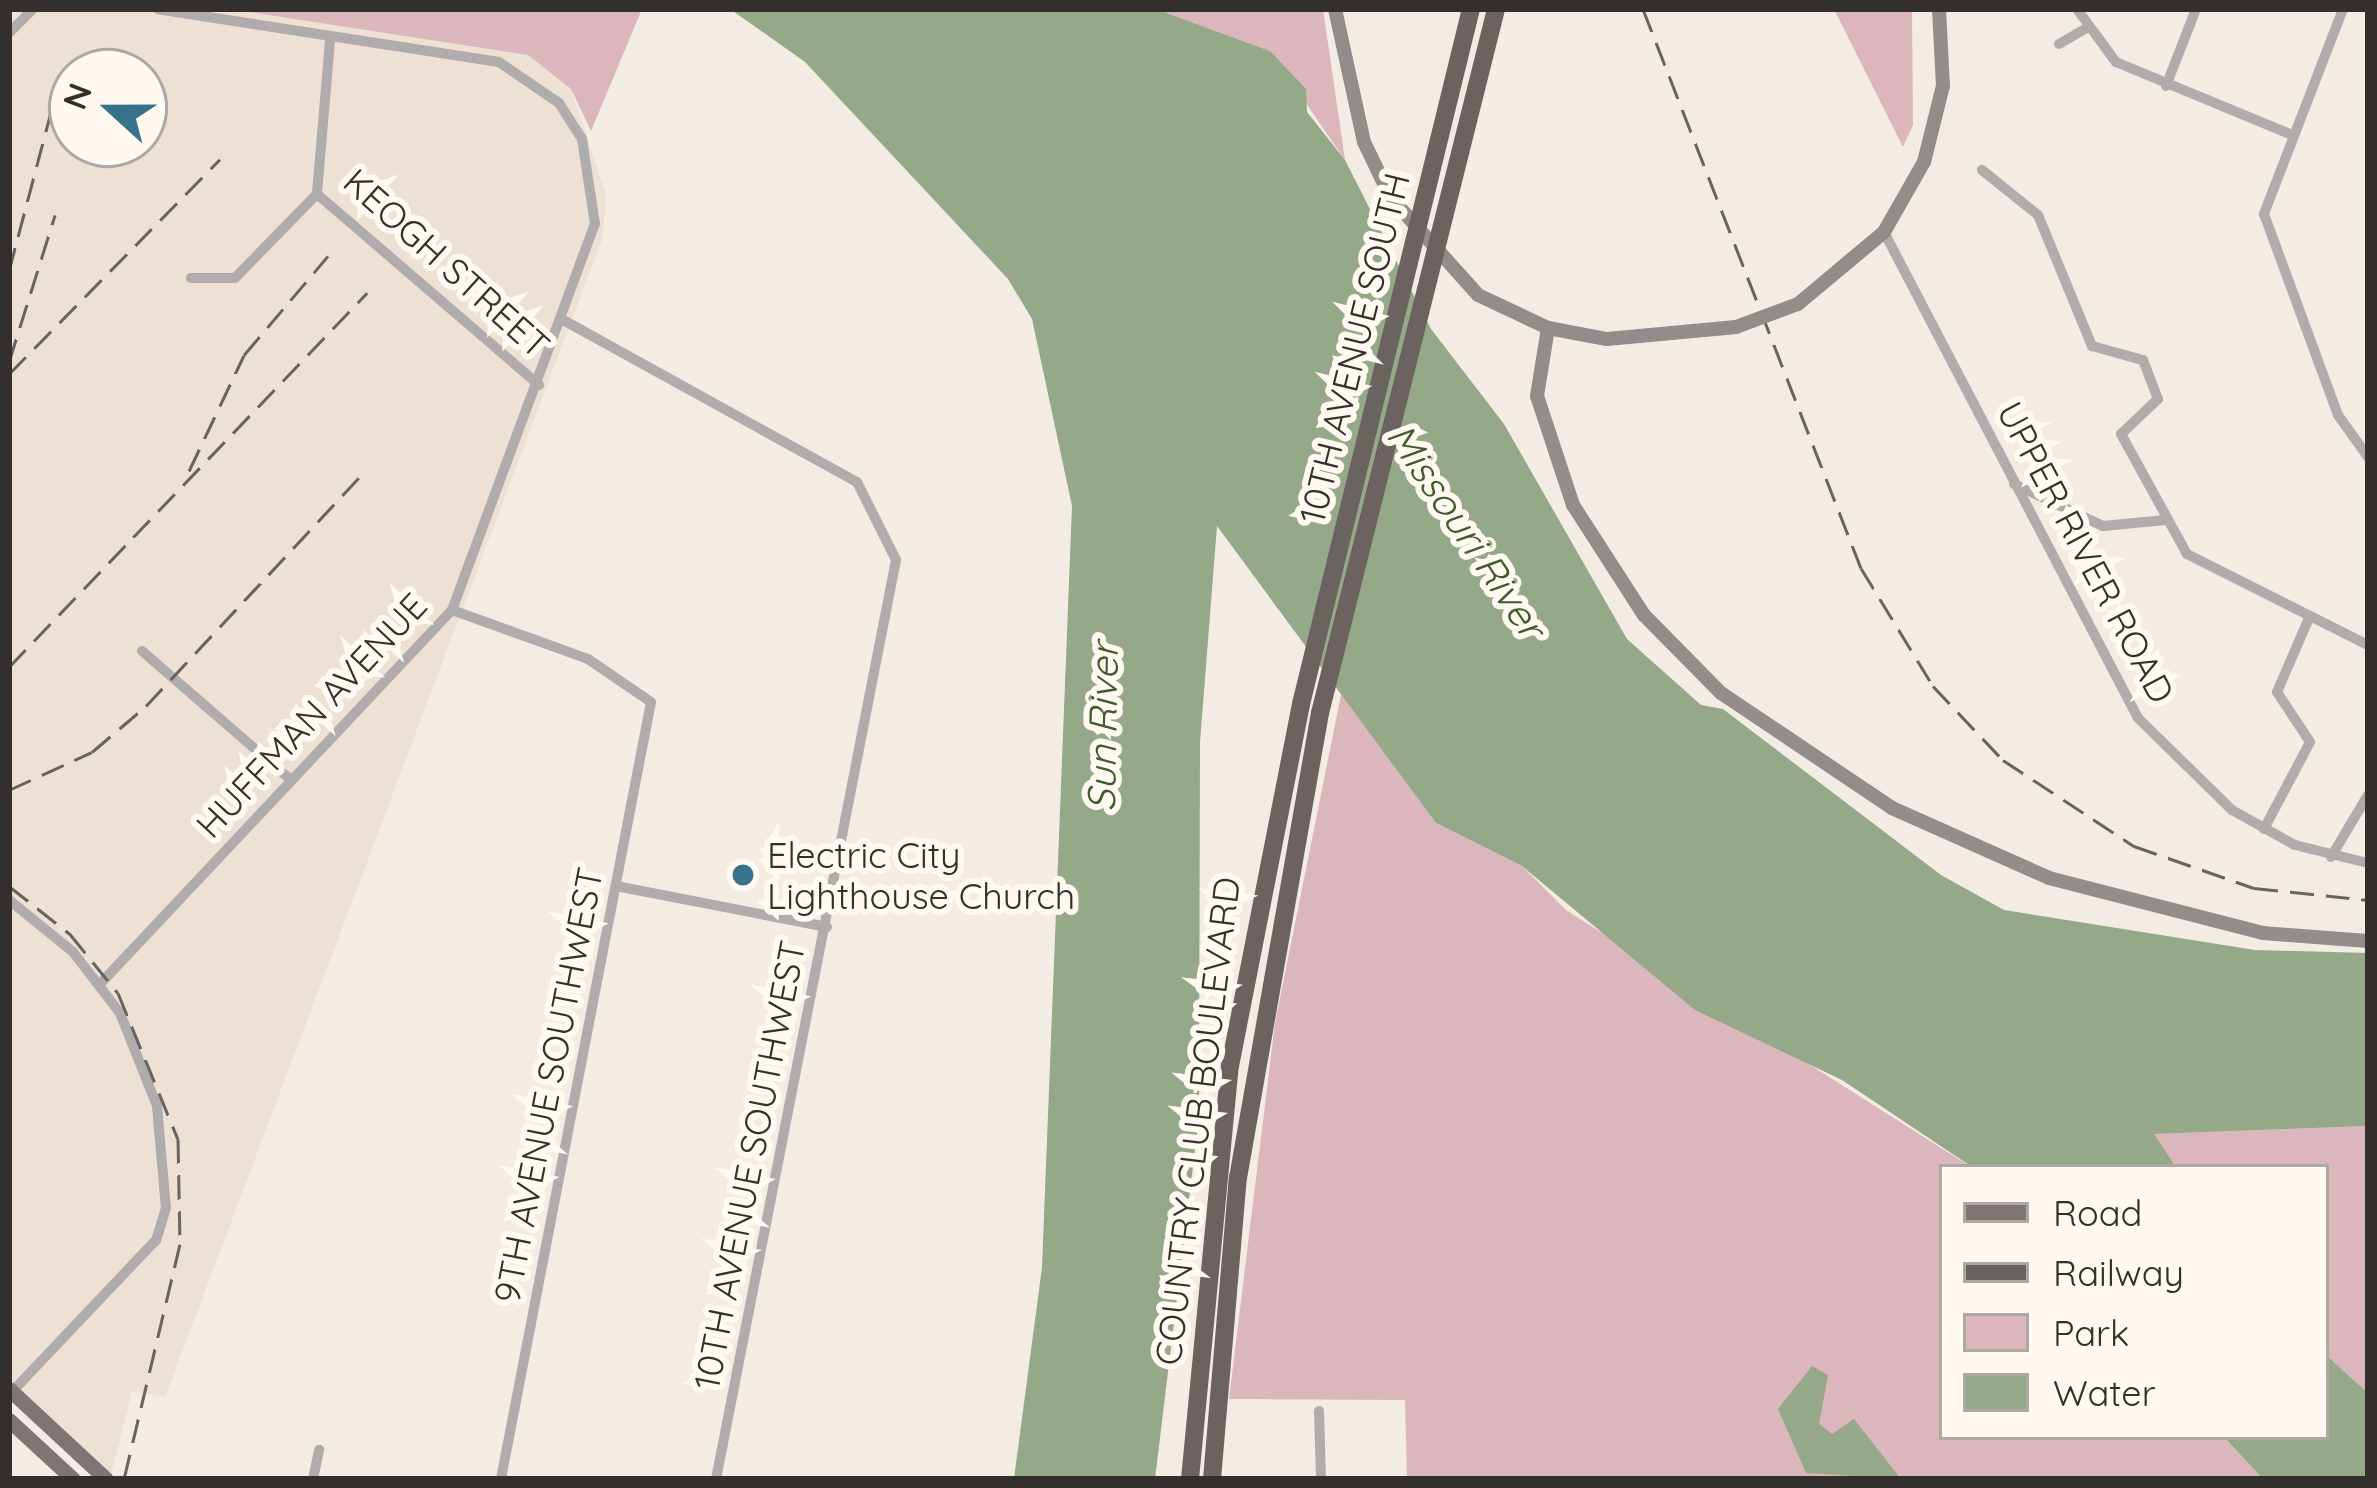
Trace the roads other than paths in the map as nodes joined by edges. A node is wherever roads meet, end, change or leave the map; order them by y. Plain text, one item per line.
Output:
1 (33, 9) edge
2 (158, 9) edge
3 (1335, 9) edge
4 (1471, 9) edge
5 (1496, 9) edge
6 (1939, 9) edge
7 (2077, 9) edge
8 (2196, 9) edge
9 (2343, 9) edge
10 (2087, 28) junction
11 (9, 33) edge
12 (330, 41) junction
13 (2059, 44) dead end
14 (2166, 86) junction
15 (2292, 136) junction
16 (1982, 170) dead end
17 (317, 194) junction
18 (1884, 232) junction
19 (191, 278) dead end
20 (565, 321) junction
21 (1548, 328) junction
22 (538, 385) junction
23 (2368, 457) edge
24 (2014, 484) junction
25 (2166, 520) junction
26 (452, 610) junction
27 (2309, 618) junction
28 (2368, 645) edge
29 (142, 651) dead end
30 (1301, 704) joint
31 (1320, 713) joint
32 (291, 780) junction
33 (2368, 795) edge
34 (2264, 829) junction
35 (2331, 857) junction
36 (2368, 863) edge
37 (616, 886) junction
38 (9, 900) edge
39 (827, 927) junction
40 (2368, 940) edge
41 (101, 982) junction
42 (10, 1390) edge
43 (1319, 1411) dead end
44 (9, 1420) edge
45 (319, 1450) dead end
46 (73, 1479) edge
47 (106, 1479) edge
48 (313, 1479) edge
49 (501, 1479) edge
50 (716, 1479) edge
51 (1190, 1479) edge
52 (1212, 1479) edge
53 (1322, 1479) edge

1 - 11 street
2 - 12 street, HUFFMAN AVENUE
3 - 21 street
4 - 30 highway, 10TH AVENUE SOUTH, bridge
5 - 31 highway, 10TH AVENUE SOUTH, bridge
6 - 18 street
7 - 10 street
8 - 14 street
9 - 15 street
10 - 13 street
10 - 14 street
12 - 17 street, KEOGH STREET
12 - 20 street, HUFFMAN AVENUE
14 - 15 street
15 - 23 street
16 - 25 street
17 - 19 street
17 - 22 street, KEOGH STREET
18 - 21 street, bridge
18 - 24 street, UPPER RIVER ROAD
20 - 22 street, HUFFMAN AVENUE
20 - 39 street, 10TH AVENUE SOUTHWEST
21 - 40 street
22 - 26 street, HUFFMAN AVENUE
24 - 25 street
24 - 34 street, UPPER RIVER ROAD
25 - 27 street
26 - 32 street, HUFFMAN AVENUE
26 - 37 street, 9TH AVENUE SOUTHWEST
27 - 28 street
27 - 34 street
29 - 32 street
30 - 51 highway, COUNTRY CLUB BOULEVARD
31 - 52 highway, COUNTRY CLUB BOULEVARD
32 - 41 street, HUFFMAN AVENUE
33 - 35 street
34 - 35 street, UPPER RIVER ROAD
35 - 36 street, UPPER RIVER ROAD
37 - 39 street
37 - 49 street, 9TH AVENUE SOUTHWEST
38 - 41 street
39 - 50 street, 10TH AVENUE SOUTHWEST
41 - 42 street
42 - 47 main road
43 - 53 street
44 - 46 main road
45 - 48 street

